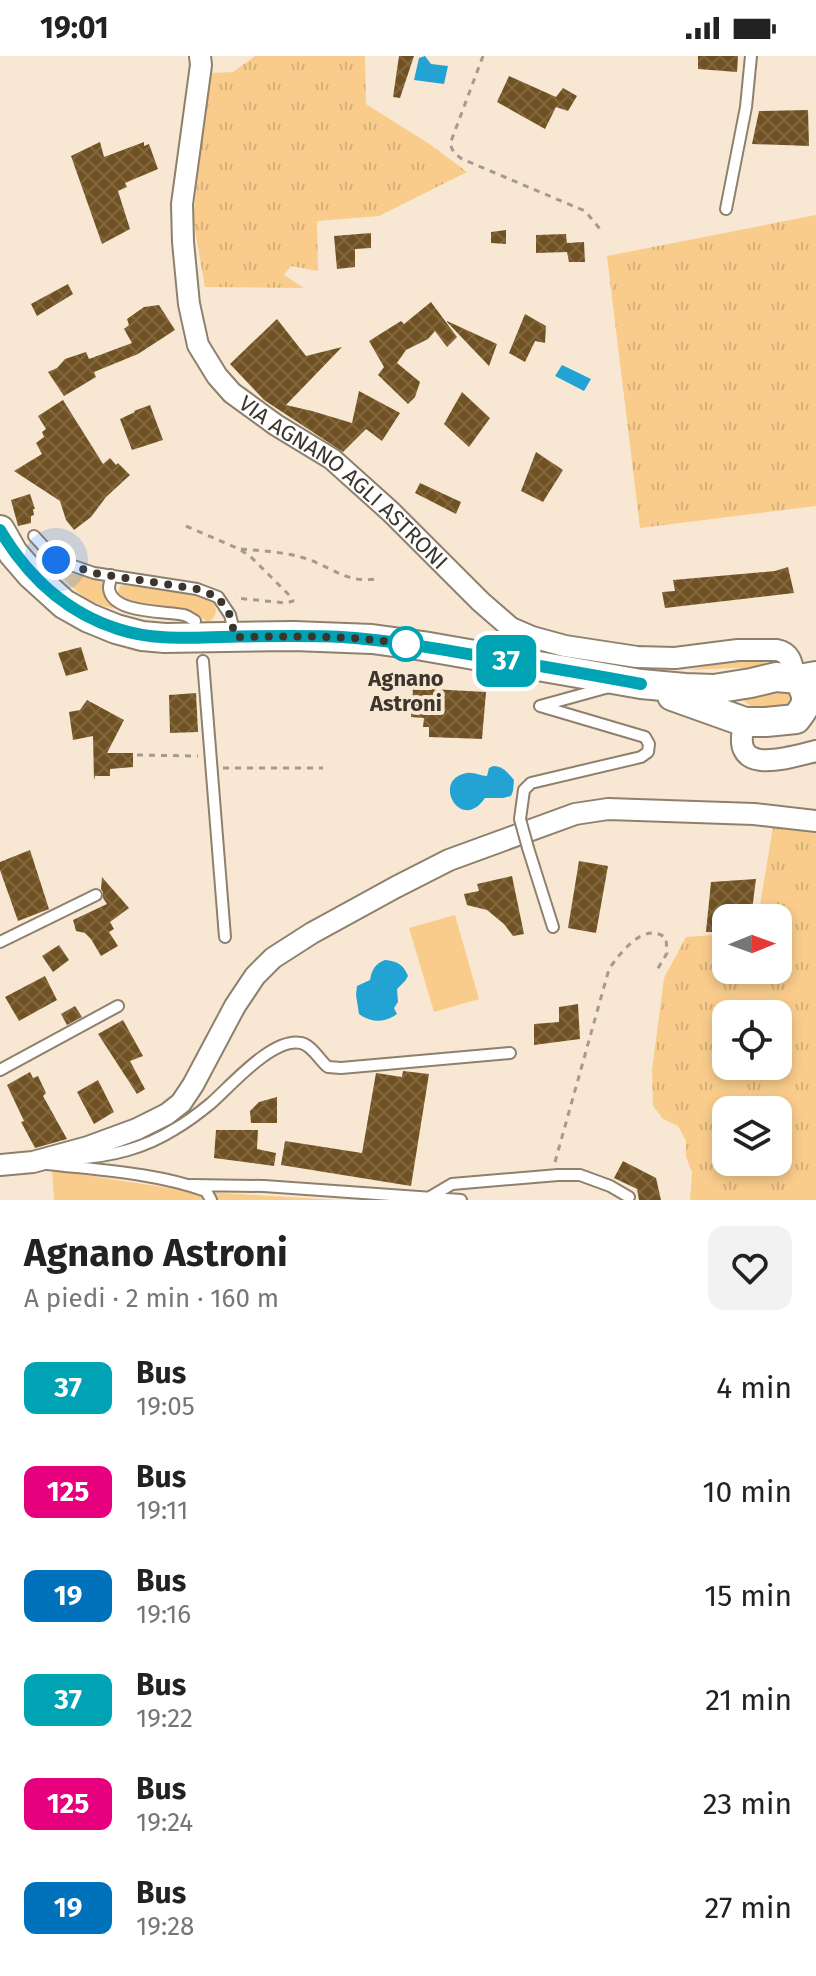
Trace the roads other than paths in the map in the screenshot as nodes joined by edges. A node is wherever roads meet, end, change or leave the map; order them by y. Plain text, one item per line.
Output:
1 (200, 56) edge
2 (751, 56) edge
3 (726, 209) dead end
4 (0, 530) edge
5 (34, 536) dead end
6 (111, 575) junction
7 (195, 621) dead end
8 (235, 637) junction
9 (203, 661) dead end
10 (786, 674) edge
11 (635, 683) junction
12 (806, 715) edge
13 (748, 721) junction
14 (816, 751) edge
15 (816, 821) edge
16 (96, 895) dead end
17 (553, 927) dead end
18 (225, 937) dead end
19 (0, 942) edge
20 (118, 1006) dead end
21 (510, 1053) dead end
22 (0, 1070) edge
23 (33, 1162) junction
24 (0, 1165) edge
25 (191, 1185) junction
26 (430, 1197) junction
27 (629, 1197) dead end
28 (211, 1200) edge
29 (461, 1200) edge

1 - 10 street, VIA AGNANO AGLI ASTRONI
2 - 3 lane
4 - 8 street
5 - 6 lane
6 - 7 lane
6 - 8 lane
8 - 11 street
9 - 18 lane
10 - 11 street
10 - 12 street
10 - 13 street
11 - 13 street
11 - 17 lane, bridge
12 - 13 street
13 - 14 street
15 - 23 street
16 - 19 lane
20 - 22 lane
21 - 23 lane
23 - 24 street
23 - 25 lane
25 - 26 lane
25 - 28 lane
26 - 27 lane
26 - 29 lane

